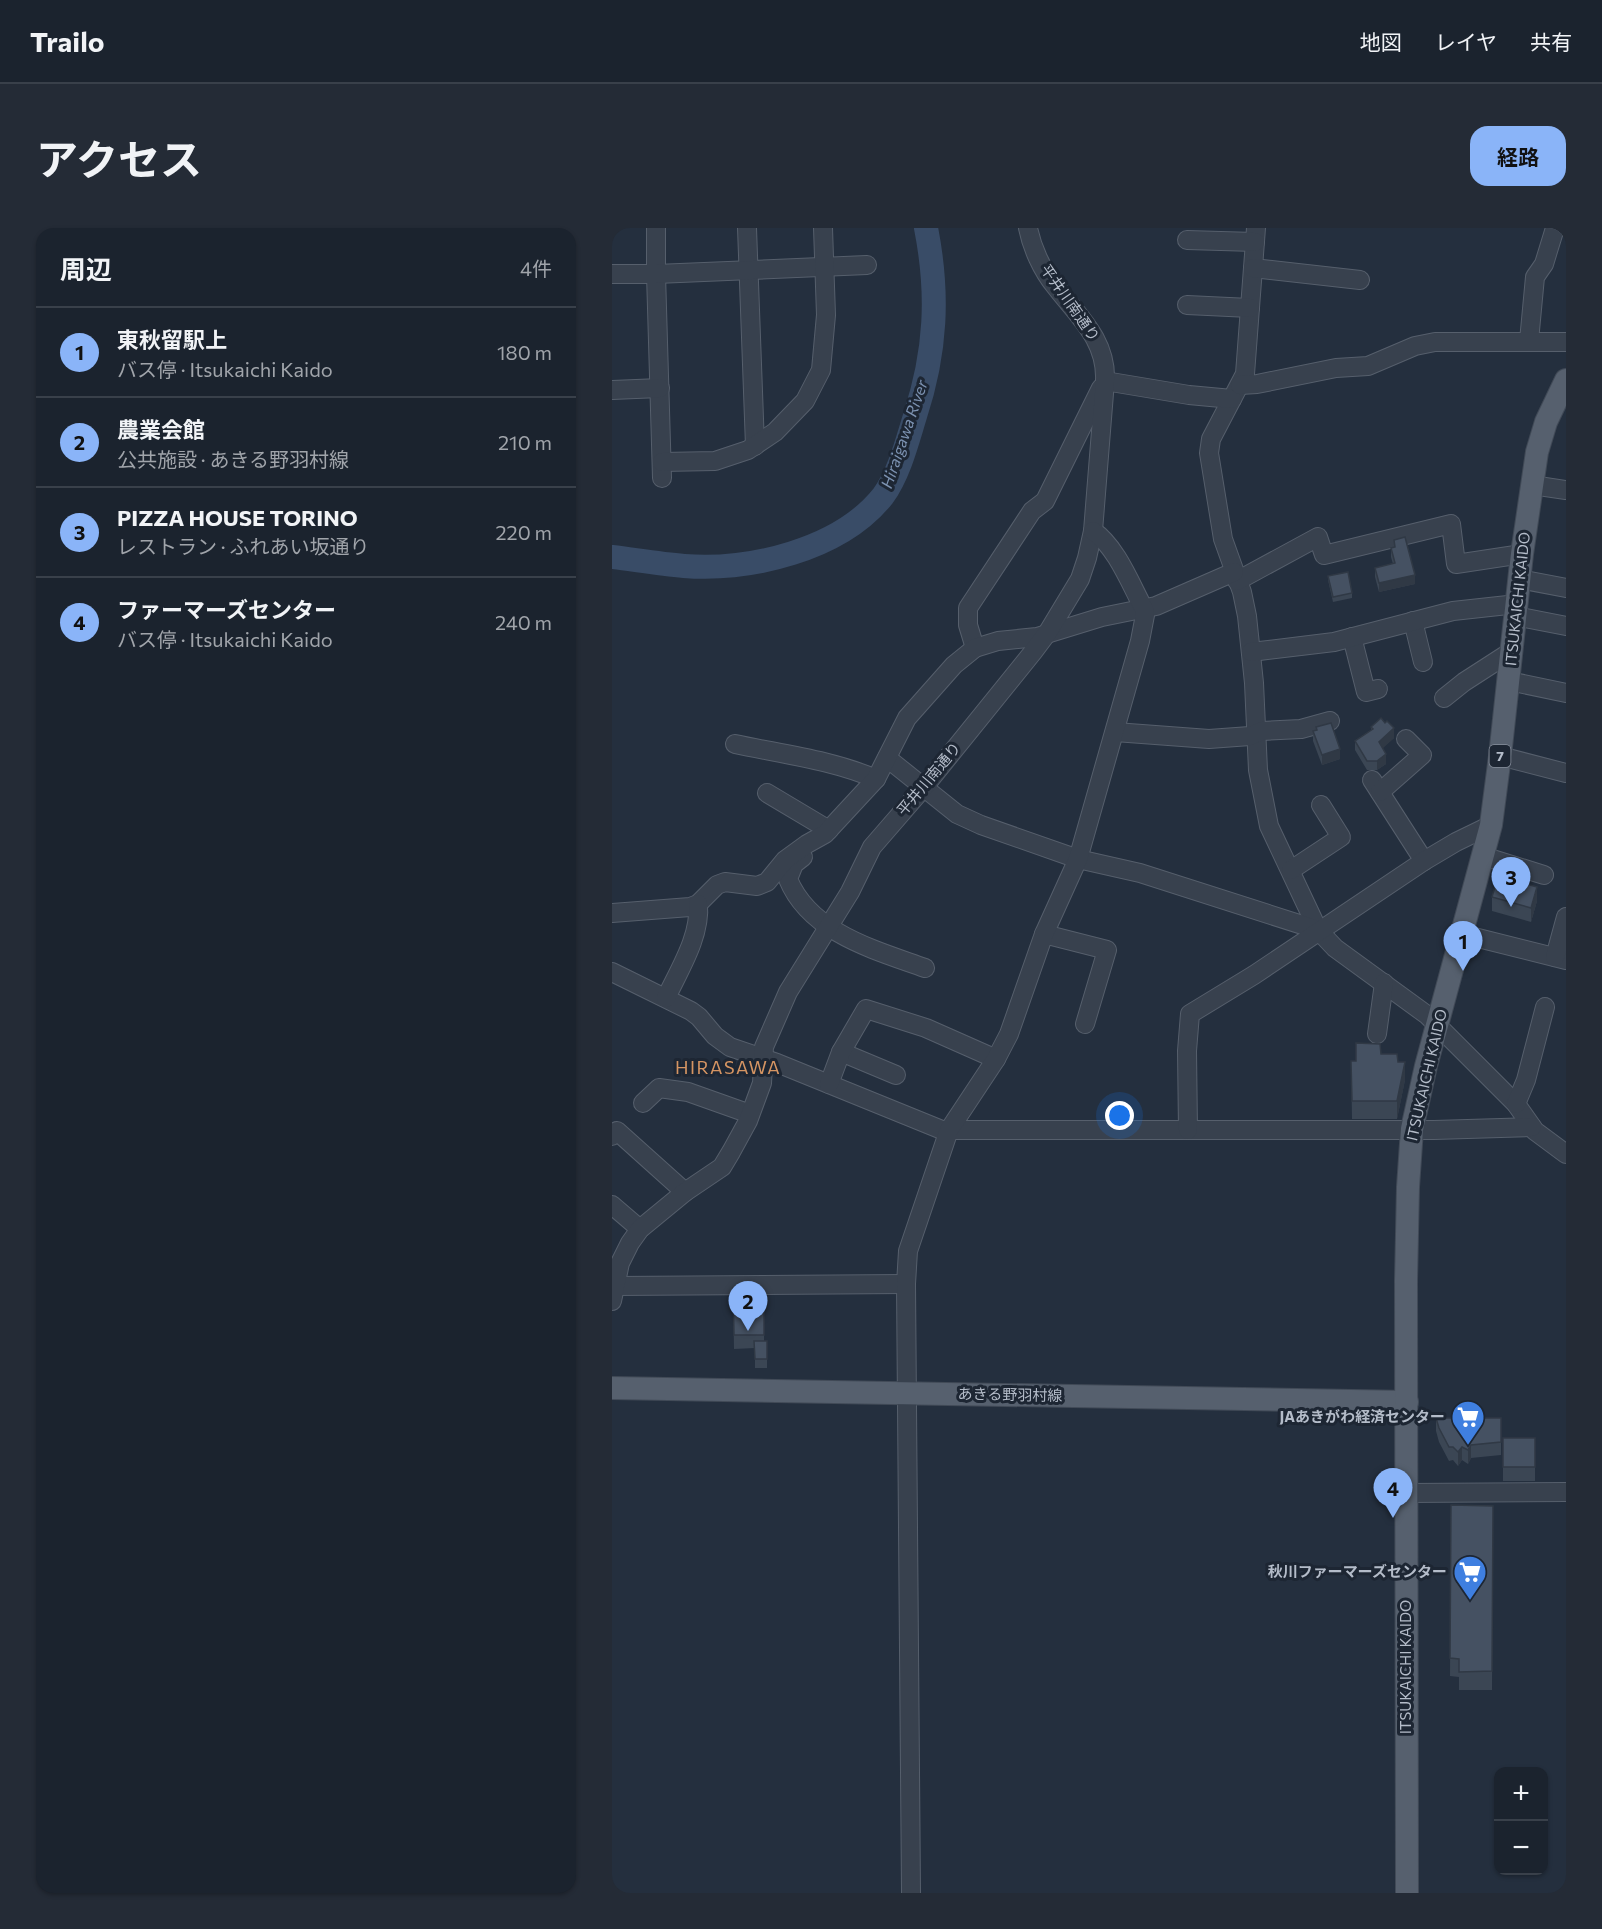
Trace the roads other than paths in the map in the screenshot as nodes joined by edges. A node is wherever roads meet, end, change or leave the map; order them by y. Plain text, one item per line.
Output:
1 (656, 228) edge
2 (747, 228) edge
3 (824, 228) edge
4 (1028, 228) edge
5 (1555, 228) edge
6 (1256, 235) edge
7 (1186, 240) dead end
8 (867, 265) dead end
9 (825, 267) junction
10 (1253, 268) junction
11 (749, 270) junction
12 (612, 274) edge
13 (656, 274) junction
14 (1360, 280) dead end
15 (1186, 305) dead end
16 (1250, 308) junction
17 (1529, 341) junction
18 (1566, 342) edge
19 (1566, 380) edge
20 (1105, 381) junction
21 (660, 388) junction
22 (612, 390) edge
23 (1236, 392) junction
24 (755, 446) junction
25 (1532, 485) junction
26 (1566, 490) edge
27 (1093, 531) junction
28 (1522, 554) junction
29 (1235, 576) junction
30 (1519, 579) junction
31 (1566, 588) edge
32 (1144, 609) junction
33 (1516, 610) junction
34 (1413, 621) junction
35 (1566, 626) edge
36 (1048, 632) junction
37 (1352, 637) junction
38 (975, 648) junction
39 (1512, 651) junction
40 (1251, 652) junction
41 (1423, 662) dead end
42 (1509, 681) junction
43 (1378, 689) dead end
44 (1566, 693) edge
45 (1444, 698) dead end
46 (1330, 721) edge
47 (1115, 732) junction
48 (1257, 734) junction
49 (1406, 739) dead end
50 (735, 744) dead end
51 (1500, 756) junction
52 (887, 758) junction
53 (1566, 773) edge
54 (876, 779) junction
55 (924, 787) junction
56 (767, 793) dead end
57 (1322, 805) dead end
58 (1491, 825) junction
59 (827, 832) junction
60 (1483, 856) junction
61 (1078, 859) junction
62 (1424, 861) junction
63 (1291, 870) junction
64 (1544, 875) dead end
65 (698, 904) junction
66 (612, 912) edge
67 (1566, 917) edge
68 (829, 926) junction
69 (1318, 930) junction
70 (1044, 934) junction
71 (1462, 934) junction
72 (1560, 959) edge
73 (925, 968) dead end
74 (612, 972) edge
75 (1384, 983) junction
76 (666, 998) junction
77 (1545, 1007) dead end
78 (1085, 1024) dead end
79 (1437, 1026) junction
80 (1377, 1034) dead end
81 (841, 1052) junction
82 (764, 1058) junction
83 (996, 1059) junction
84 (896, 1074) dead end
85 (829, 1084) junction
86 (643, 1103) dead end
87 (1516, 1104) junction
88 (750, 1114) junction
89 (1532, 1127) junction
90 (1412, 1129) junction
91 (949, 1130) junction
92 (1188, 1130) junction
93 (612, 1136) edge
94 (1566, 1154) edge
95 (685, 1192) junction
96 (612, 1205) edge
97 (640, 1229) junction
98 (906, 1284) junction
99 (614, 1294) edge
100 (612, 1388) edge
101 (908, 1393) junction
102 (1407, 1402) junction
103 (1566, 1492) edge
104 (1407, 1493) junction
105 (911, 1893) edge
106 (1407, 1893) edge

1 - 13 street
2 - 11 street
3 - 9 street
4 - 20 street, 平井川南通り
5 - 17 street
6 - 7 street
6 - 10 street
8 - 9 street
9 - 11 street
9 - 24 street
10 - 14 street
10 - 16 street
11 - 13 street
11 - 24 street
12 - 13 street
13 - 21 street
15 - 16 street
16 - 23 street
17 - 18 street
17 - 23 street
19 - 25 main road, ITSUKAICHI KAIDO / 7
20 - 23 street
20 - 27 street, 平井川南通り
20 - 38 street
21 - 22 street
21 - 24 street
23 - 29 street
25 - 26 street
25 - 28 main road, ITSUKAICHI KAIDO / 7
27 - 32 street
27 - 36 street, 平井川南通り
28 - 29 street
28 - 30 main road, ITSUKAICHI KAIDO / 7
29 - 32 street
29 - 40 street
30 - 31 street
30 - 33 main road, ITSUKAICHI KAIDO / 7
32 - 36 street
32 - 47 street
33 - 34 street
33 - 35 street
33 - 39 main road, ITSUKAICHI KAIDO / 7
34 - 37 street
34 - 41 street
36 - 38 street
36 - 55 street, 平井川南通り
37 - 40 street
37 - 43 street
38 - 52 street
39 - 42 main road, ITSUKAICHI KAIDO / 7
39 - 45 street
40 - 48 street
42 - 44 street
42 - 51 main road, ITSUKAICHI KAIDO / 7
46 - 48 street
47 - 48 street
47 - 61 street
48 - 63 street
49 - 62 street
50 - 54 street
51 - 53 street
51 - 58 main road, ITSUKAICHI KAIDO / 7
52 - 54 street
52 - 55 street
54 - 59 street
55 - 61 street
55 - 68 street, 平井川南通り
56 - 59 street
57 - 63 street
58 - 60 main road, ITSUKAICHI KAIDO / 7
58 - 62 street
59 - 65 street
59 - 68 street
60 - 64 street
60 - 71 main road, ITSUKAICHI KAIDO / 7
61 - 69 street
61 - 70 street
62 - 69 street
63 - 69 street
65 - 66 street
65 - 76 street
67 - 72 street
68 - 73 street
68 - 82 street, 平井川南通り
69 - 75 street
69 - 92 street
70 - 78 street
70 - 83 street
71 - 72 street
71 - 79 main road, ITSUKAICHI KAIDO / 7
74 - 76 street
75 - 79 street
75 - 80 street
76 - 82 street
77 - 87 street
79 - 87 street
79 - 90 main road, ITSUKAICHI KAIDO / 7
81 - 83 street
81 - 84 street
81 - 85 street
82 - 85 street
82 - 88 street, 平井川南通り
83 - 91 street
85 - 91 street
86 - 88 street
87 - 89 street
88 - 95 street, 平井川南通り
89 - 90 street
89 - 94 street
90 - 92 street
90 - 102 main road, ITSUKAICHI KAIDO / 7
91 - 92 street
91 - 98 street
93 - 95 street
95 - 97 street, 平井川南通り
96 - 97 street
97 - 99 street, 平井川南通り
98 - 99 street
98 - 101 street
100 - 101 main road, あきる野羽村線
101 - 102 main road, あきる野羽村線
101 - 105 street
102 - 104 main road, ITSUKAICHI KAIDO / 7
103 - 104 street
104 - 106 main road, ITSUKAICHI KAIDO / 7

